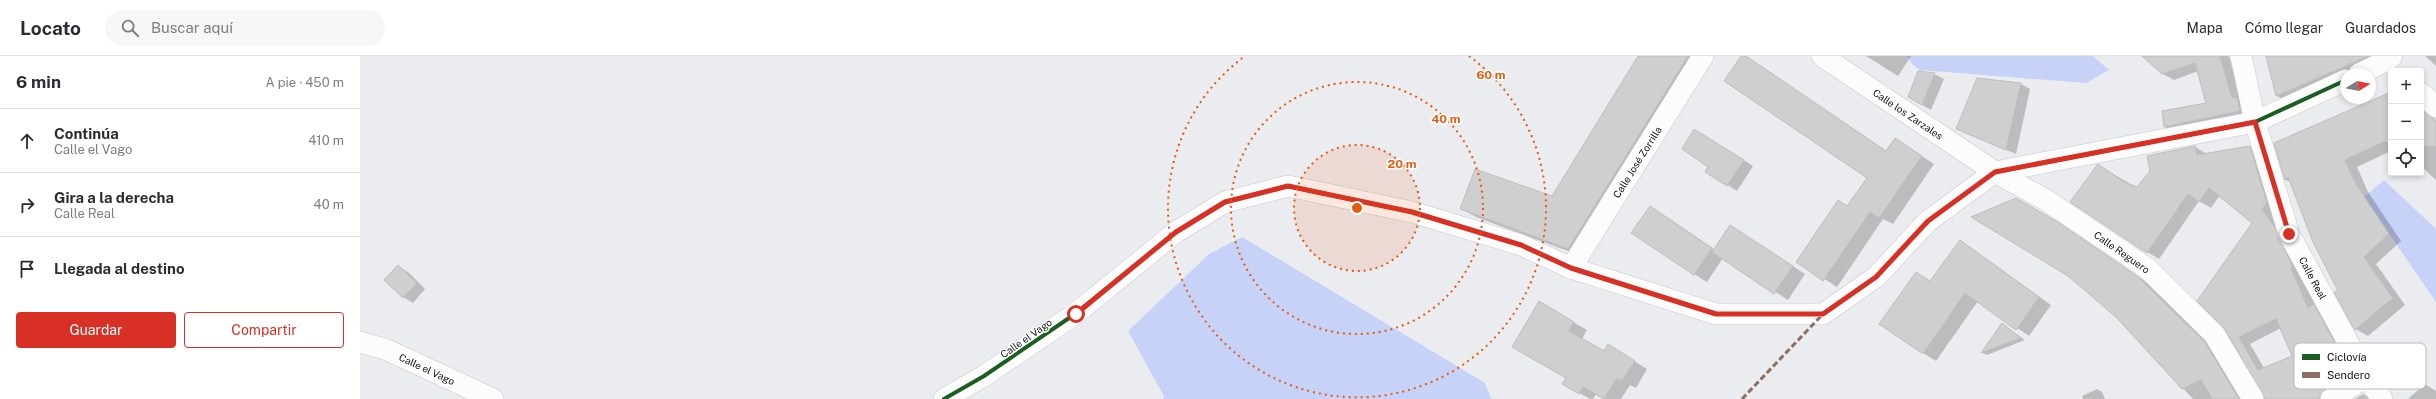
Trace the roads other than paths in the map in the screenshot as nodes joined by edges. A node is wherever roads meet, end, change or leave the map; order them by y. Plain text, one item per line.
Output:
1 (1703, 56) edge
2 (1822, 56) edge
3 (2241, 56) edge
4 (2391, 61) edge
5 (2374, 68) edge
6 (2340, 83) edge
7 (2424, 96) edge
8 (2436, 107) edge
9 (2255, 122) junction
10 (1995, 172) junction
11 (1571, 268) junction
12 (360, 342) edge
13 (2348, 343) edge
14 (2348, 389) edge
15 (2375, 389) edge
16 (493, 399) edge
17 (944, 399) edge
18 (2253, 399) edge
19 (2331, 399) edge
20 (2382, 399) edge

1 - 11 street, Calle José Zorrilla
2 - 10 street, Calle los Zarzales
3 - 9 street, Calle Real
4 - 5 street
6 - 9 street, Calle el Vago
7 - 8 street
9 - 10 street, Calle el Vago
9 - 13 street, Calle Real
10 - 11 street, Calle el Vago
10 - 18 street, Calle Reguero
11 - 17 street, Calle el Vago
12 - 16 street, Calle el Vago
14 - 19 street
15 - 20 street, Calle Real

